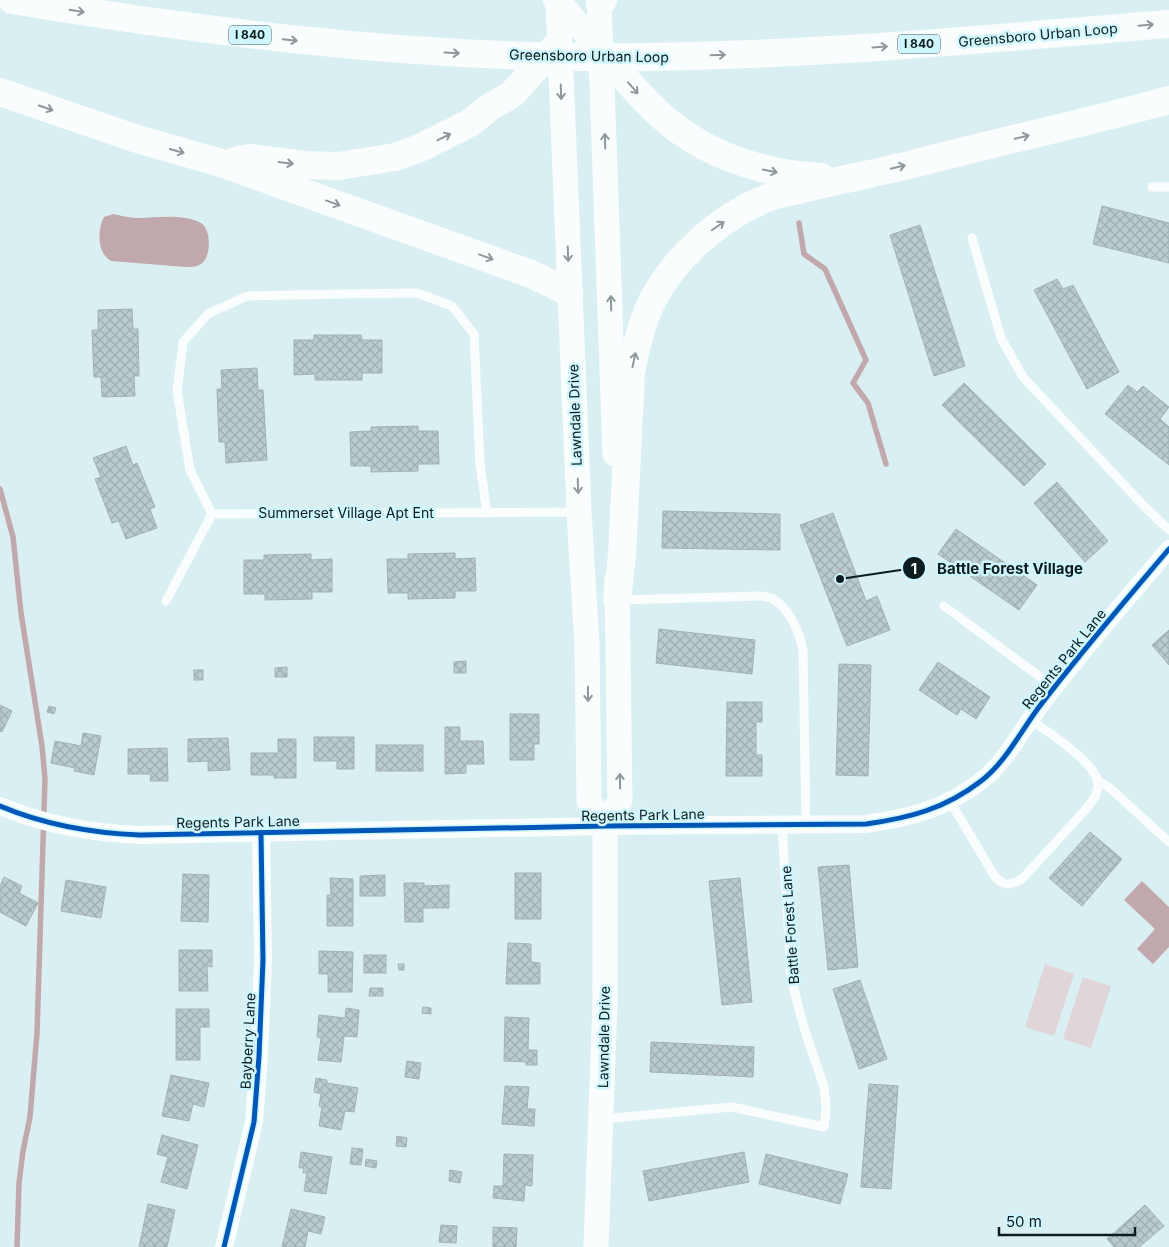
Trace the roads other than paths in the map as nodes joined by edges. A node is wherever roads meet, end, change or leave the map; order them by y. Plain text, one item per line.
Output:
1 (12, 0) edge
2 (557, 0) edge
3 (601, 1) edge
4 (1169, 24) edge
5 (569, 34) junction
6 (601, 51) junction
7 (0, 92) edge
8 (1169, 100) edge
9 (221, 163) junction
10 (850, 177) junction
11 (1169, 186) edge
12 (1152, 187) dead end
13 (972, 238) dead end
14 (569, 292) junction
15 (579, 512) junction
16 (487, 513) junction
17 (212, 514) junction
18 (1169, 530) edge
19 (1169, 549) edge
20 (617, 600) junction
21 (166, 601) dead end
22 (944, 606) dead end
23 (1054, 688) junction
24 (1030, 719) junction
25 (1097, 780) junction
26 (950, 801) junction
27 (0, 806) edge
28 (782, 824) junction
29 (806, 824) junction
30 (605, 826) junction
31 (261, 833) junction
32 (1169, 842) edge
33 (602, 1119) junction
34 (224, 1247) edge
35 (596, 1247) edge

1 -> 4 highway, Greensboro Urban Loop / I 840
2 - 5 main road, Lawndale Drive
3 - 5 main road
3 - 6 main road
5 - 6 main road
9 -> 5 highway
5 -> 14 main road, Lawndale Drive
6 -> 10 highway
20 -> 6 main road
7 -> 9 highway
10 -> 8 highway
9 -> 14 highway
20 -> 10 highway
11 - 12 lane
13 - 18 lane
14 -> 15 main road, Lawndale Drive
15 - 16 lane, Summerset Village Apt Ent
15 -> 30 main road, Lawndale Drive
16 - 17 lane, Summerset Village Apt Ent
16 - 17 lane
17 - 21 lane
19 - 23 street, Regents Park Lane
20 - 29 lane
30 -> 20 main road
22 - 23 lane
23 - 24 street, Regents Park Lane
24 - 25 lane
24 - 26 street, Regents Park Lane
25 - 26 lane
25 - 32 lane
26 - 29 street, Regents Park Lane
27 - 31 street, Regents Park Lane
28 - 29 street, Regents Park Lane
28 - 30 street, Regents Park Lane
28 - 33 lane, Battle Forest Lane
30 - 31 street, Regents Park Lane
30 - 33 main road, Lawndale Drive
31 - 34 street, Bayberry Lane
33 - 35 main road, Lawndale Drive

